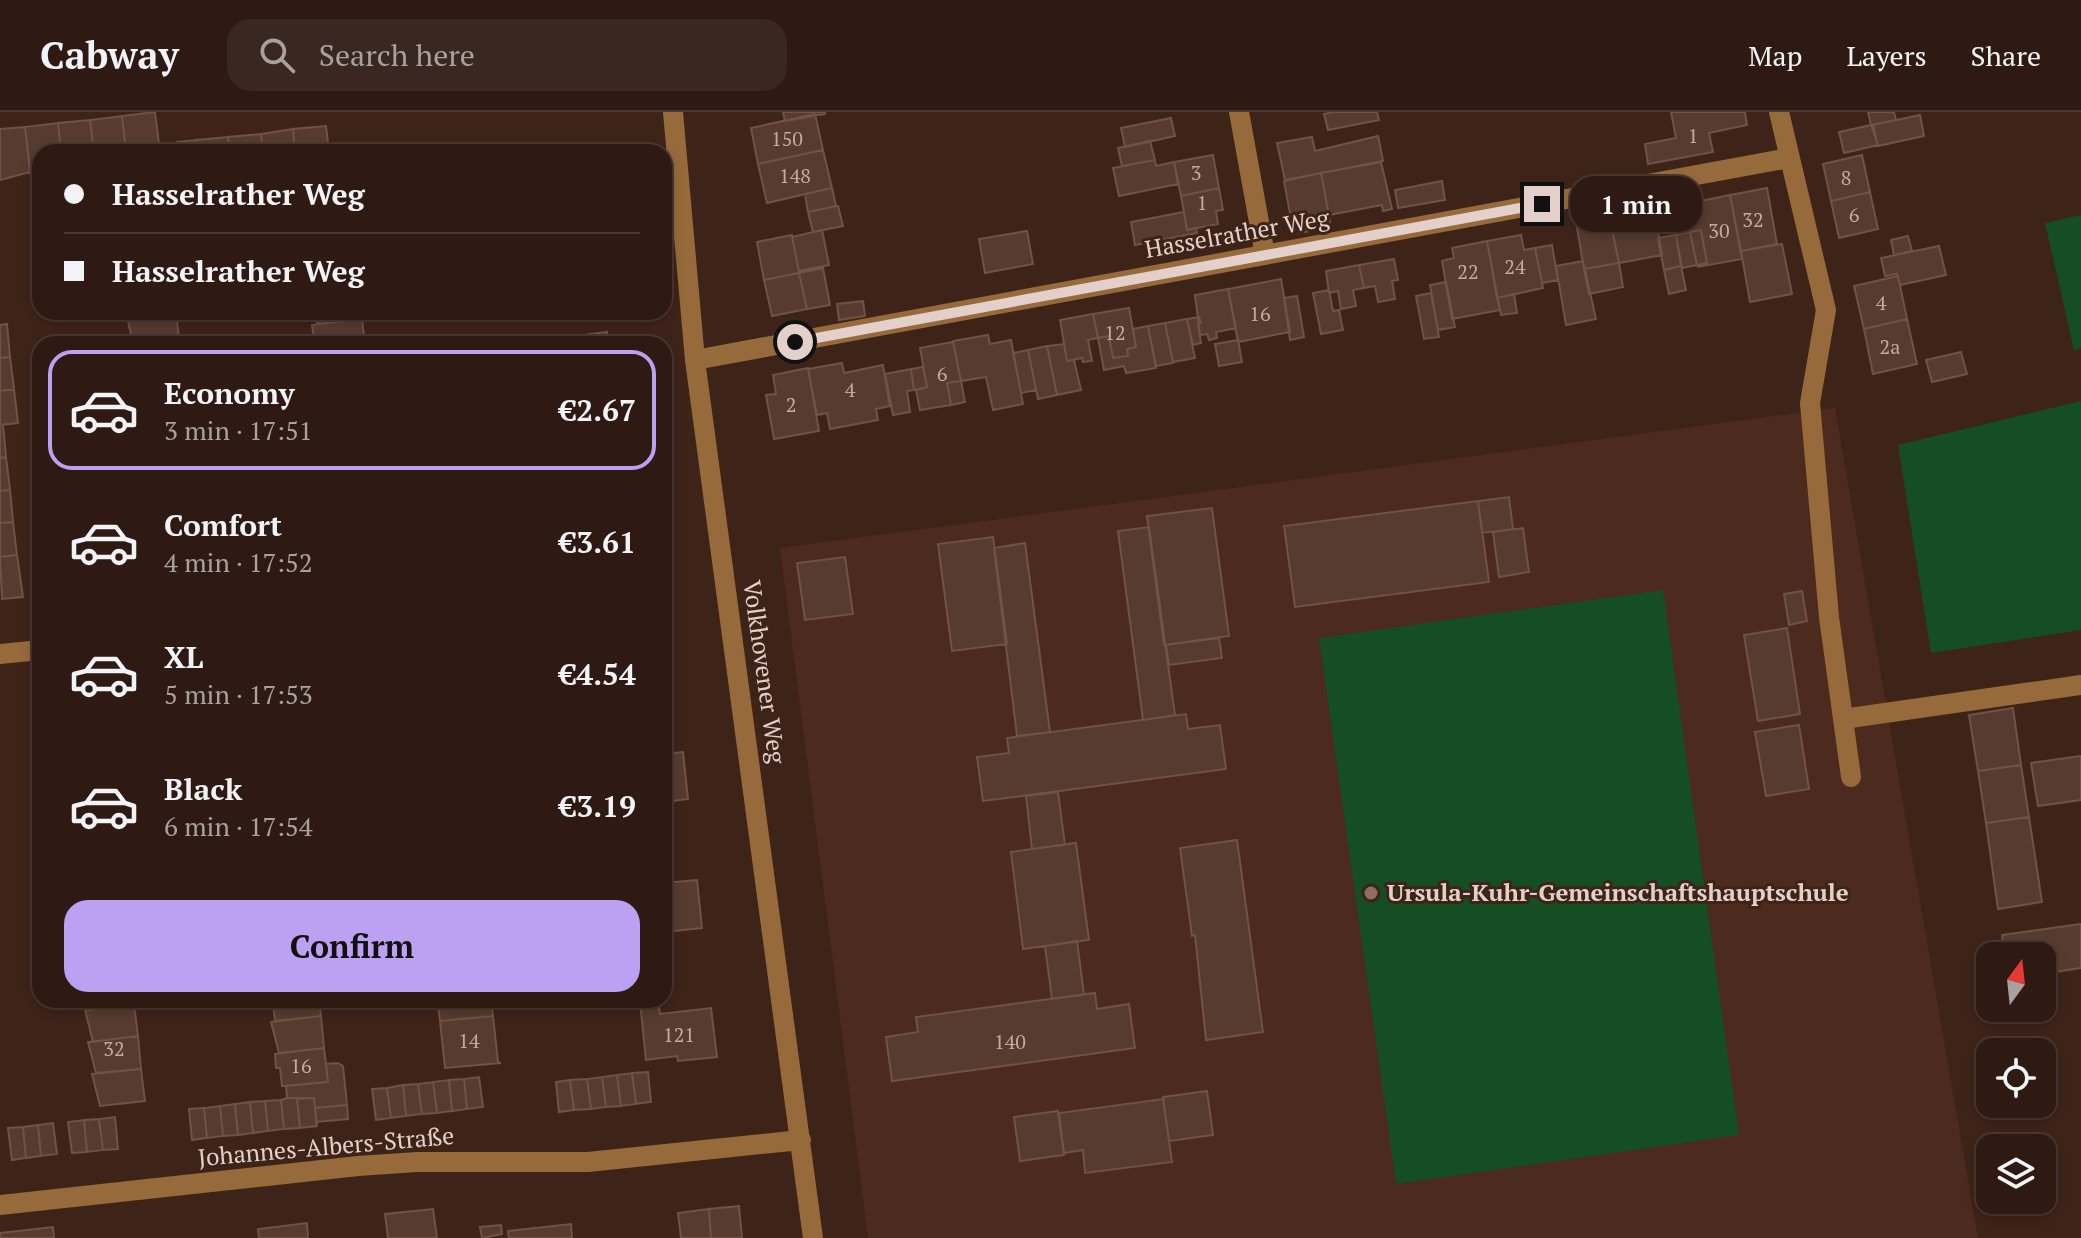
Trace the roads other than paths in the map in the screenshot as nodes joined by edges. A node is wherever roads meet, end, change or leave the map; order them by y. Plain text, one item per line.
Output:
1 (673, 112) edge
2 (1239, 112) edge
3 (1779, 112) edge
4 (1789, 158) junction
5 (1265, 255) junction
6 (695, 360) junction
7 (32, 651) edge
8 (0, 654) edge
9 (2081, 685) edge
10 (1843, 719) junction
11 (1851, 777) dead end
12 (801, 1140) junction
13 (0, 1205) edge
14 (813, 1238) edge

1 - 6 street, Volkhovener Weg
2 - 5 street
3 - 4 street
4 - 5 street, Hasselrather Weg
4 - 10 street
5 - 6 street, Hasselrather Weg
6 - 12 street, Volkhovener Weg
7 - 8 street
9 - 10 street
10 - 11 street
12 - 13 street, Johannes-Albers-Straße
12 - 14 street, Volkhovener Weg

